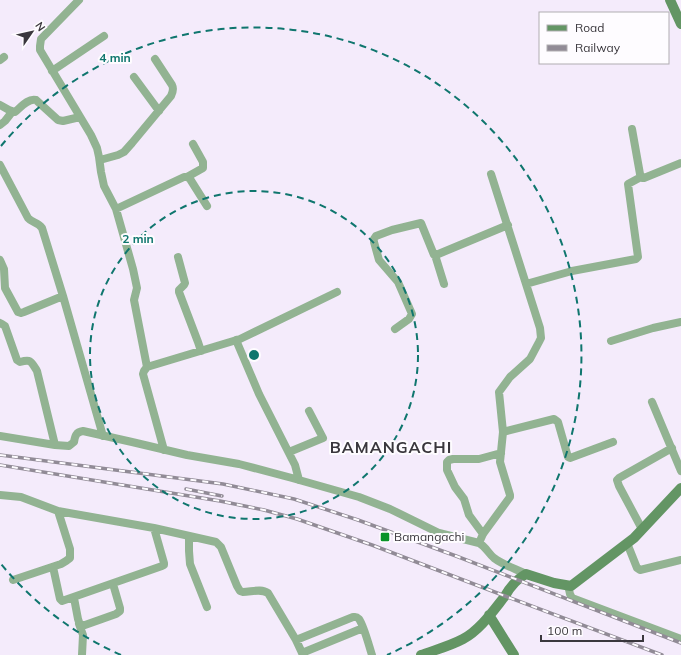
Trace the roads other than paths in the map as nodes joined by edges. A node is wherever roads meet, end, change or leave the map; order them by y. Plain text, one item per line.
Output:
1 (79, 0) edge
2 (670, 0) edge
3 (681, 24) edge
4 (104, 36) dead end
5 (155, 59) dead end
6 (52, 71) junction
7 (134, 77) dead end
8 (0, 105) edge
9 (159, 111) junction
10 (12, 112) junction
11 (80, 117) junction
12 (0, 125) edge
13 (632, 128) dead end
14 (193, 144) dead end
15 (100, 160) junction
16 (681, 163) edge
17 (0, 165) edge
18 (491, 174) dead end
19 (187, 177) junction
20 (641, 177) junction
21 (207, 206) dead end
22 (116, 209) junction
23 (508, 225) junction
24 (435, 255) junction
25 (178, 257) dead end
26 (0, 260) edge
27 (444, 284) dead end
28 (526, 284) junction
29 (337, 292) dead end
30 (63, 296) junction
31 (681, 322) edge
32 (0, 323) edge
33 (395, 329) dead end
34 (236, 340) junction
35 (611, 341) dead end
36 (200, 352) junction
37 (147, 367) junction
38 (652, 402) dead end
39 (309, 411) dead end
40 (503, 432) junction
41 (0, 436) edge
42 (103, 436) junction
43 (613, 442) dead end
44 (55, 445) junction
45 (672, 448) junction
46 (164, 450) junction
47 (289, 452) junction
48 (500, 453) junction
49 (681, 471) edge
50 (299, 480) junction
51 (681, 488) edge
52 (0, 495) edge
53 (58, 511) junction
54 (154, 528) junction
55 (642, 529) junction
56 (483, 534) junction
57 (190, 536) junction
58 (479, 543) junction
59 (628, 543) junction
60 (681, 560) edge
61 (54, 567) junction
62 (526, 574) junction
63 (13, 580) dead end
64 (113, 584) junction
65 (568, 585) junction
66 (74, 598) junction
67 (207, 607) dead end
68 (489, 615) junction
69 (79, 624) junction
70 (363, 628) junction
71 (681, 639) edge
72 (296, 640) junction
73 (434, 653) edge
74 (302, 654) edge
75 (82, 655) edge
76 (372, 655) edge
77 (421, 655) edge
78 (514, 655) edge

1 - 6 street
2 - 3 street
4 - 6 street
5 - 9 street
6 - 11 street
7 - 9 street
8 - 10 street
9 - 15 street
10 - 11 street
10 - 12 street
11 - 15 street
13 - 20 street
14 - 19 street
15 - 22 street
16 - 20 street
17 - 30 street
18 - 23 street
19 - 21 street
19 - 22 street
20 - 28 street
22 - 37 street
23 - 24 street
23 - 28 street
24 - 27 street
24 - 33 street
25 - 36 street
26 - 30 street
28 - 40 street
29 - 34 street
30 - 42 street
31 - 35 street
32 - 44 street
34 - 36 street
34 - 47 street
36 - 37 street
37 - 46 street
38 - 45 street
39 - 47 street
40 - 43 street
40 - 48 street
41 - 44 street
42 - 44 street
42 - 46 street
45 - 49 street
45 - 55 street
46 - 50 street
47 - 50 street
48 - 56 street
48 - 56 street
50 - 58 street
51 - 55 street
52 - 53 street
53 - 54 street
53 - 61 street
54 - 57 street
54 - 64 street
55 - 59 street
56 - 58 street
57 - 67 street
57 - 72 street
58 - 62 street
59 - 60 street
59 - 65 street
61 - 63 street
61 - 66 street
62 - 65 street
62 - 68 street
64 - 66 street
64 - 69 street
65 - 71 street
66 - 69 street
68 - 73 street
68 - 78 street
69 - 75 street
70 - 72 street
70 - 74 street
70 - 76 street
72 - 74 street
73 - 77 street

